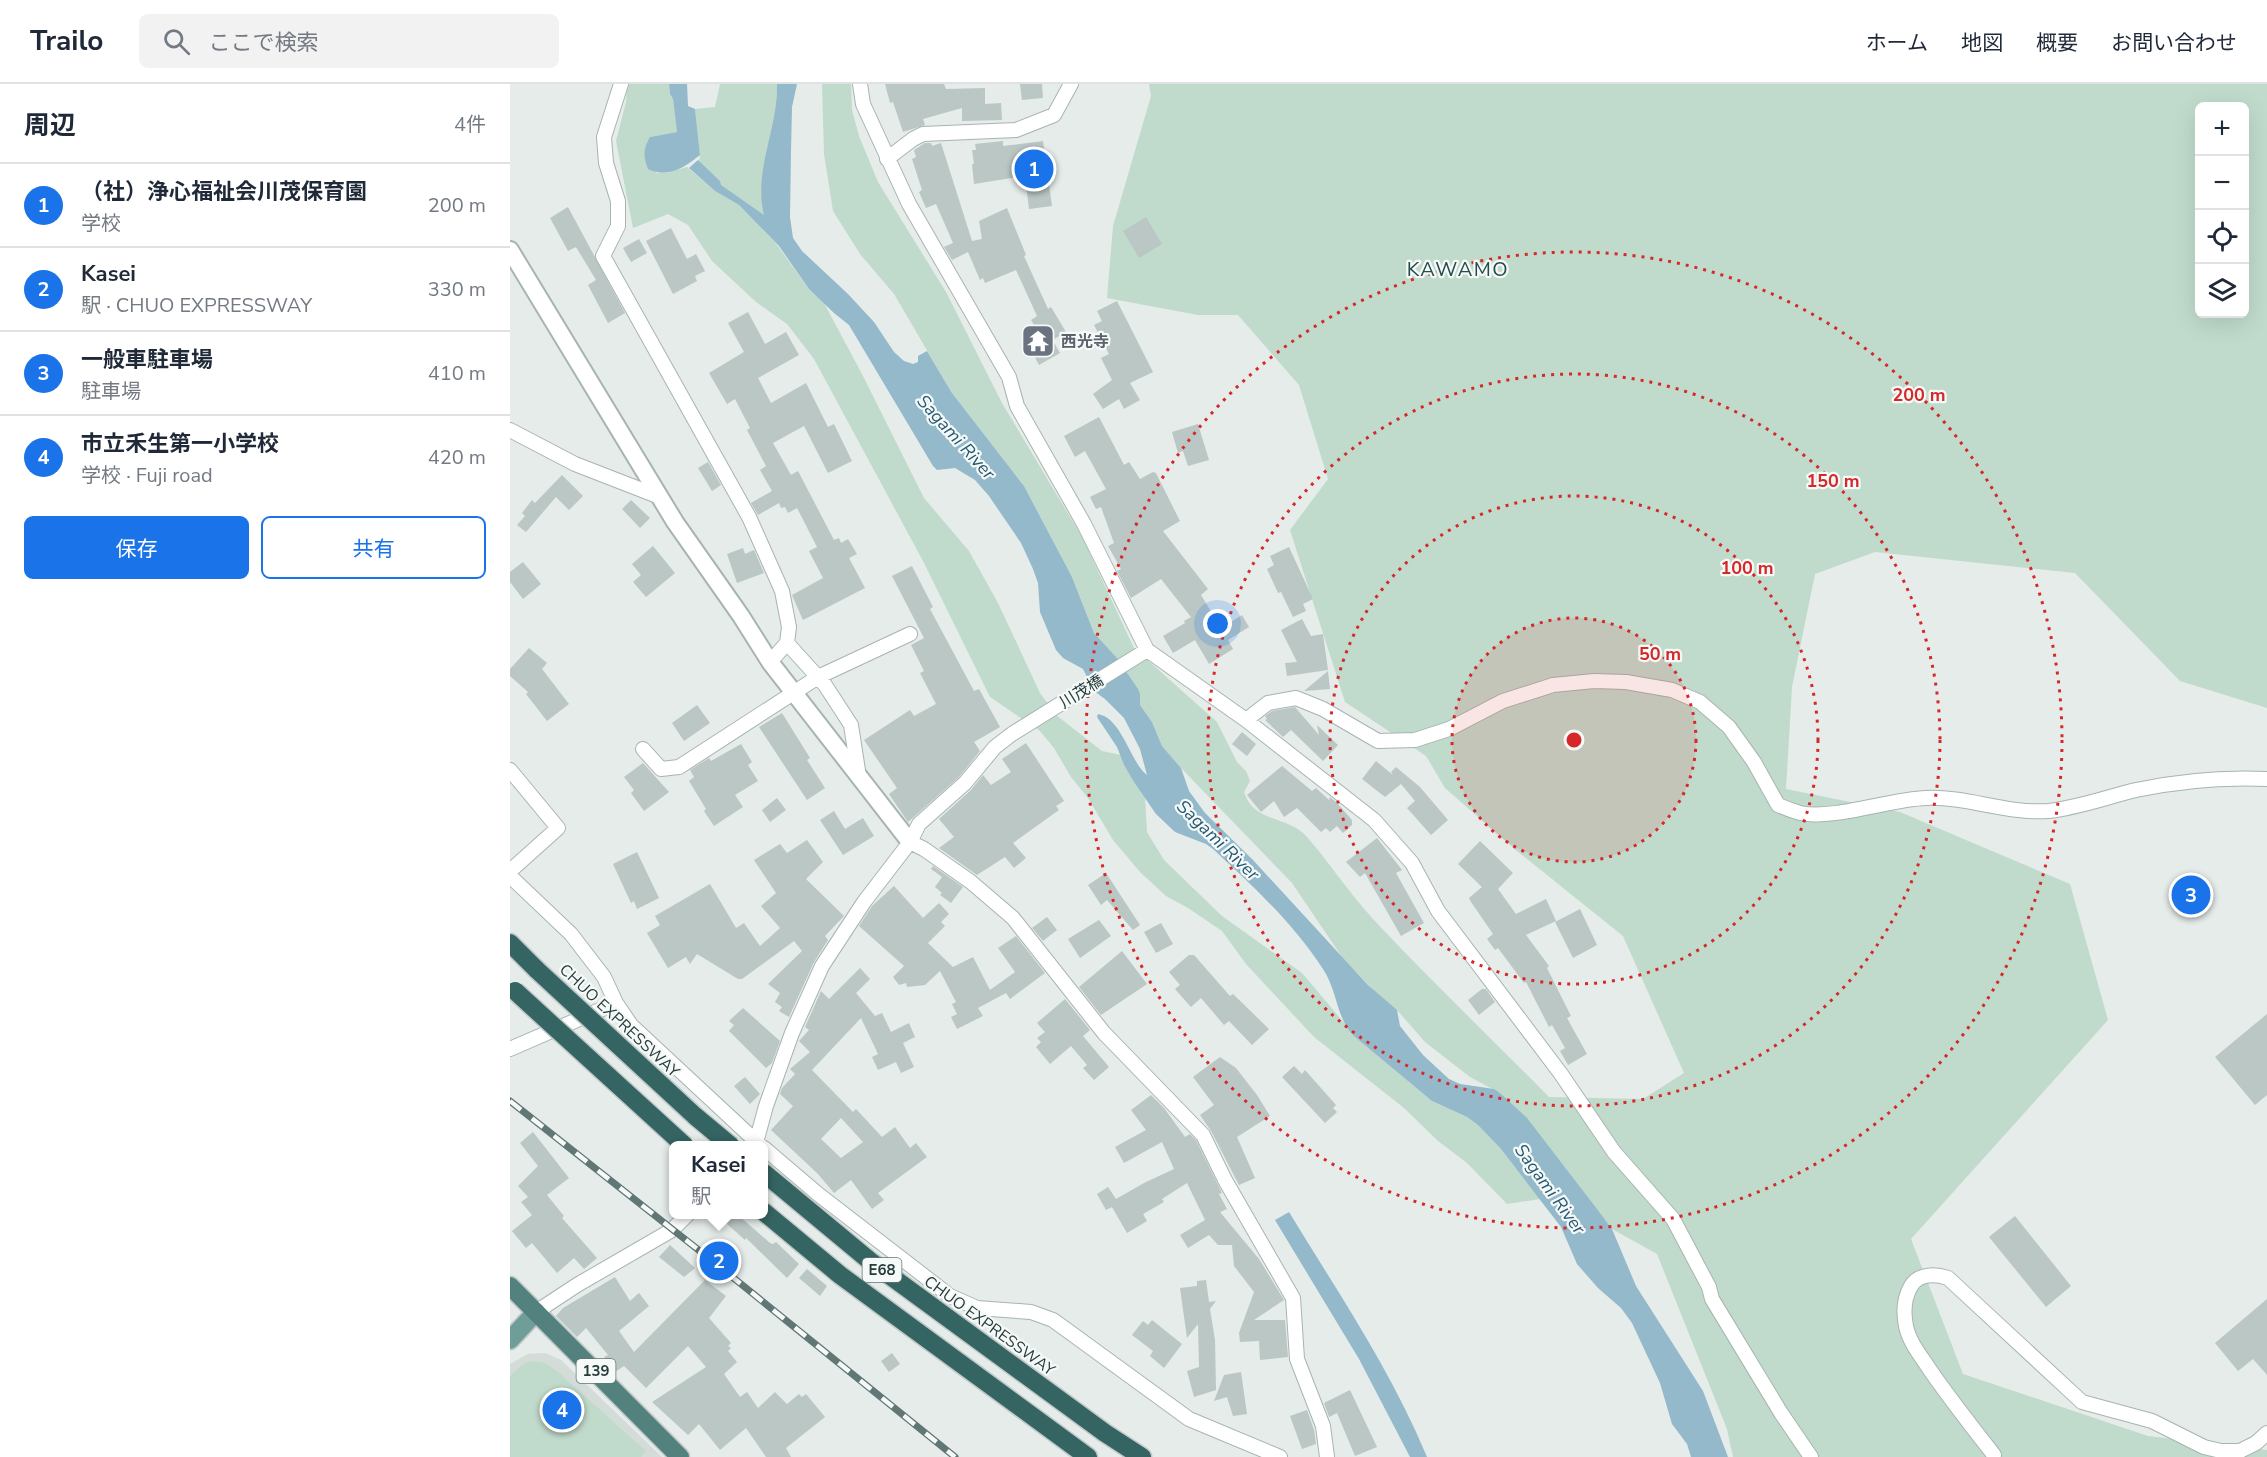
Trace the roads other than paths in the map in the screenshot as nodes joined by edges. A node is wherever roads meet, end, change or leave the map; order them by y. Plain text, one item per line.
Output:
1 (621, 84) edge
2 (860, 84) edge
3 (1071, 84) edge
4 (887, 159) junction
5 (510, 250) edge
6 (510, 430) edge
7 (660, 497) junction
8 (910, 634) dead end
9 (788, 642) junction
10 (1142, 653) junction
11 (770, 662) junction
12 (818, 677) junction
13 (793, 692) junction
14 (1246, 720) junction
15 (643, 749) dead end
16 (510, 770) edge
17 (859, 777) junction
18 (2267, 779) edge
19 (910, 842) junction
20 (510, 871) edge
21 (510, 876) edge
22 (510, 943) edge
23 (513, 988) edge
24 (616, 1003) junction
25 (510, 1049) edge
26 (680, 1141) edge
27 (725, 1141) edge
28 (755, 1141) edge
29 (760, 1141) edge
30 (768, 1152) edge
31 (768, 1176) edge
32 (768, 1215) edge
33 (684, 1219) edge
34 (510, 1286) edge
35 (536, 1311) junction
36 (510, 1340) edge
37 (2267, 1433) edge
38 (1994, 1455) dead end
39 (680, 1457) edge
40 (1088, 1457) edge
41 (1142, 1457) edge
42 (1280, 1457) edge
43 (1327, 1457) edge
44 (1811, 1457) edge

1 - 9 street
2 - 4 street
3 - 4 street
4 - 10 street
5 - 7 street
6 - 7 street
7 - 11 street
8 - 12 street
9 - 11 street
9 - 12 street
10 - 14 street
10 - 19 street, 川茂橋
11 - 13 street
12 - 13 street
12 - 17 street
13 - 15 street
13 - 17 street
14 - 18 street
14 - 44 street
16 - 20 street
17 - 19 street
19 - 29 street, 川茂橋
19 - 43 street
21 - 24 street
22 - 27 highway, CHUO EXPRESSWAY, bridge
23 - 26 highway, bridge
24 - 25 street
24 - 28 street
30 - 42 street
31 - 41 highway, CHUO EXPRESSWAY / E68
32 - 40 highway, E68
33 - 35 street
34 - 35 highway, 139
35 - 36 main road
35 - 39 highway, 139
37 - 38 street

